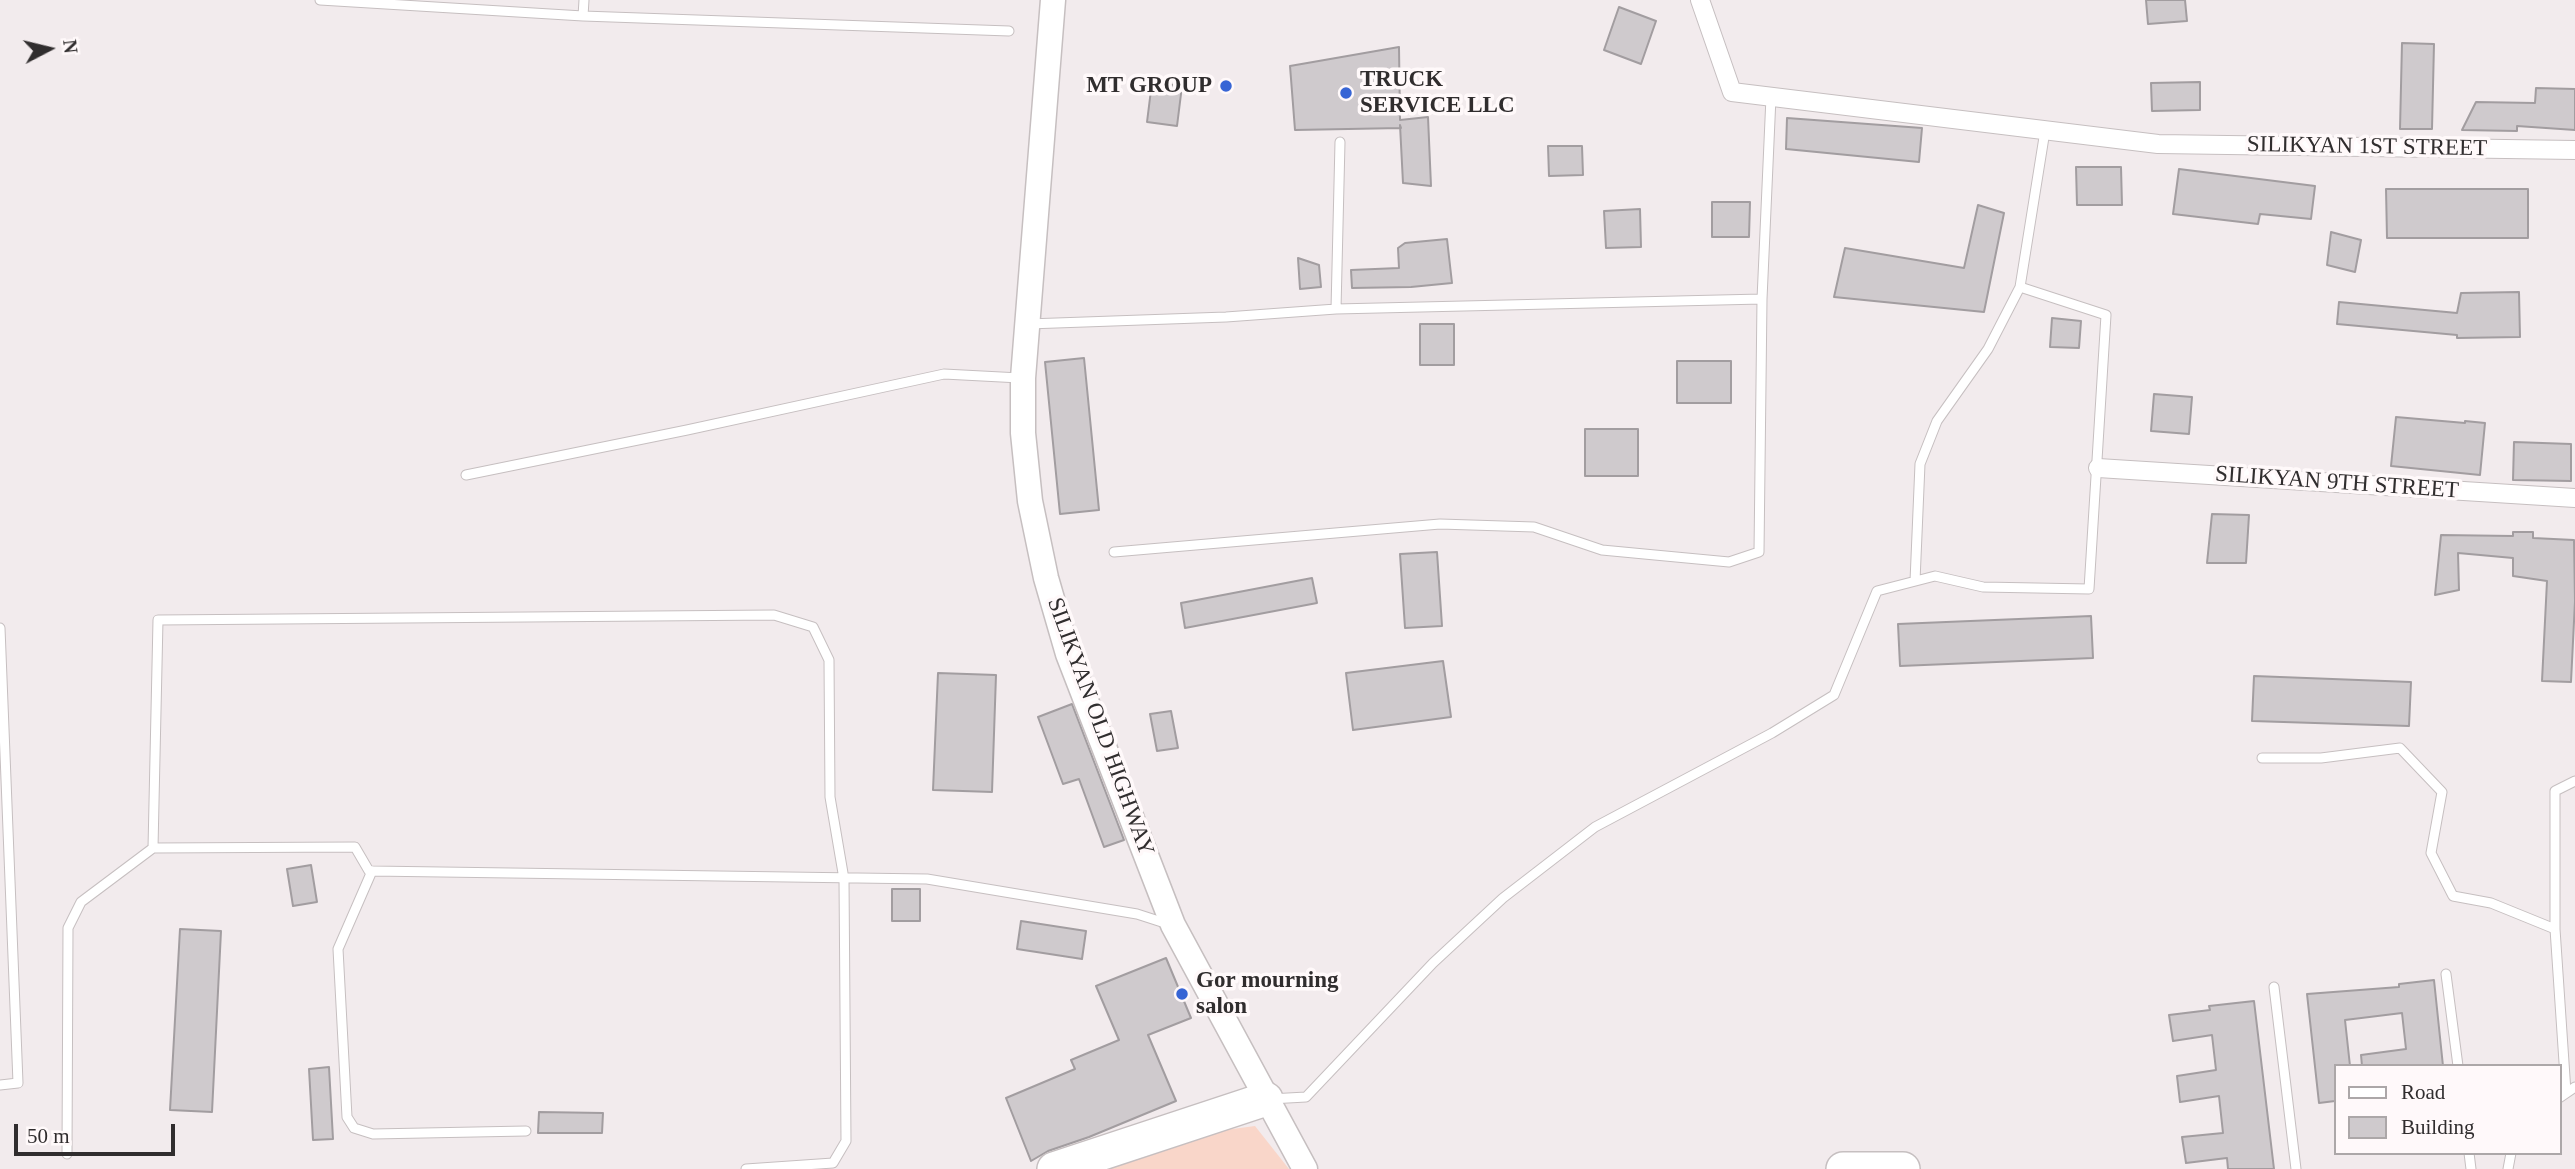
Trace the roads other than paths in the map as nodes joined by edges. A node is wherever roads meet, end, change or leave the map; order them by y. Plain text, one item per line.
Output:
1 (320, 0) edge
2 (584, 0) edge
3 (1054, 0) edge
4 (1700, 0) edge
5 (583, 16) junction
6 (1009, 31) dead end
7 (1771, 97) junction
8 (2045, 131) junction
9 (1340, 142) dead end
10 (2575, 150) edge
11 (2020, 287) junction
12 (1762, 299) junction
13 (1336, 309) junction
14 (1026, 324) junction
15 (1023, 378) junction
16 (2098, 468) junction
17 (466, 475) dead end
18 (2575, 498) edge
19 (1114, 552) dead end
20 (1915, 582) junction
21 (0, 628) edge
22 (2262, 758) dead end
23 (2575, 781) edge
24 (153, 848) junction
25 (372, 871) junction
26 (844, 879) junction
27 (5, 908) edge
28 (1173, 925) junction
29 (2555, 929) junction
30 (2446, 974) dead end
31 (2274, 987) dead end
32 (2458, 1064) edge
33 (0, 1085) edge
34 (2567, 1092) edge
35 (1266, 1099) junction
36 (526, 1131) dead end
37 (68, 1154) dead end
38 (746, 1169) edge
39 (1054, 1169) edge
40 (1305, 1169) edge
41 (1843, 1169) edge
42 (1903, 1169) edge
43 (2295, 1169) edge

1 - 5 lane
2 - 5 lane
3 - 14 street, SILIKYAN OLD HIGHWAY
4 - 7 street, SILIKYAN 1ST STREET
5 - 6 lane
7 - 8 street, SILIKYAN 1ST STREET
7 - 12 lane
8 - 10 street, SILIKYAN 1ST STREET
8 - 11 lane
9 - 13 lane
11 - 16 lane
11 - 20 lane
12 - 13 lane
12 - 19 lane
13 - 14 lane
14 - 15 street, SILIKYAN OLD HIGHWAY
15 - 17 lane
15 - 28 street, SILIKYAN OLD HIGHWAY
16 - 18 street, SILIKYAN 9TH STREET
16 - 20 lane
20 - 35 lane
21 - 27 lane
22 - 29 lane
23 - 29 lane
24 - 25 lane
24 - 26 lane
24 - 37 lane
25 - 26 lane
25 - 36 lane
26 - 28 lane
26 - 38 lane
27 - 33 lane
28 - 35 street, SILIKYAN OLD HIGHWAY
29 - 34 lane
30 - 32 lane
31 - 43 lane
35 - 39 highway
35 - 40 street, SILIKYAN OLD HIGHWAY
41 - 42 highway

